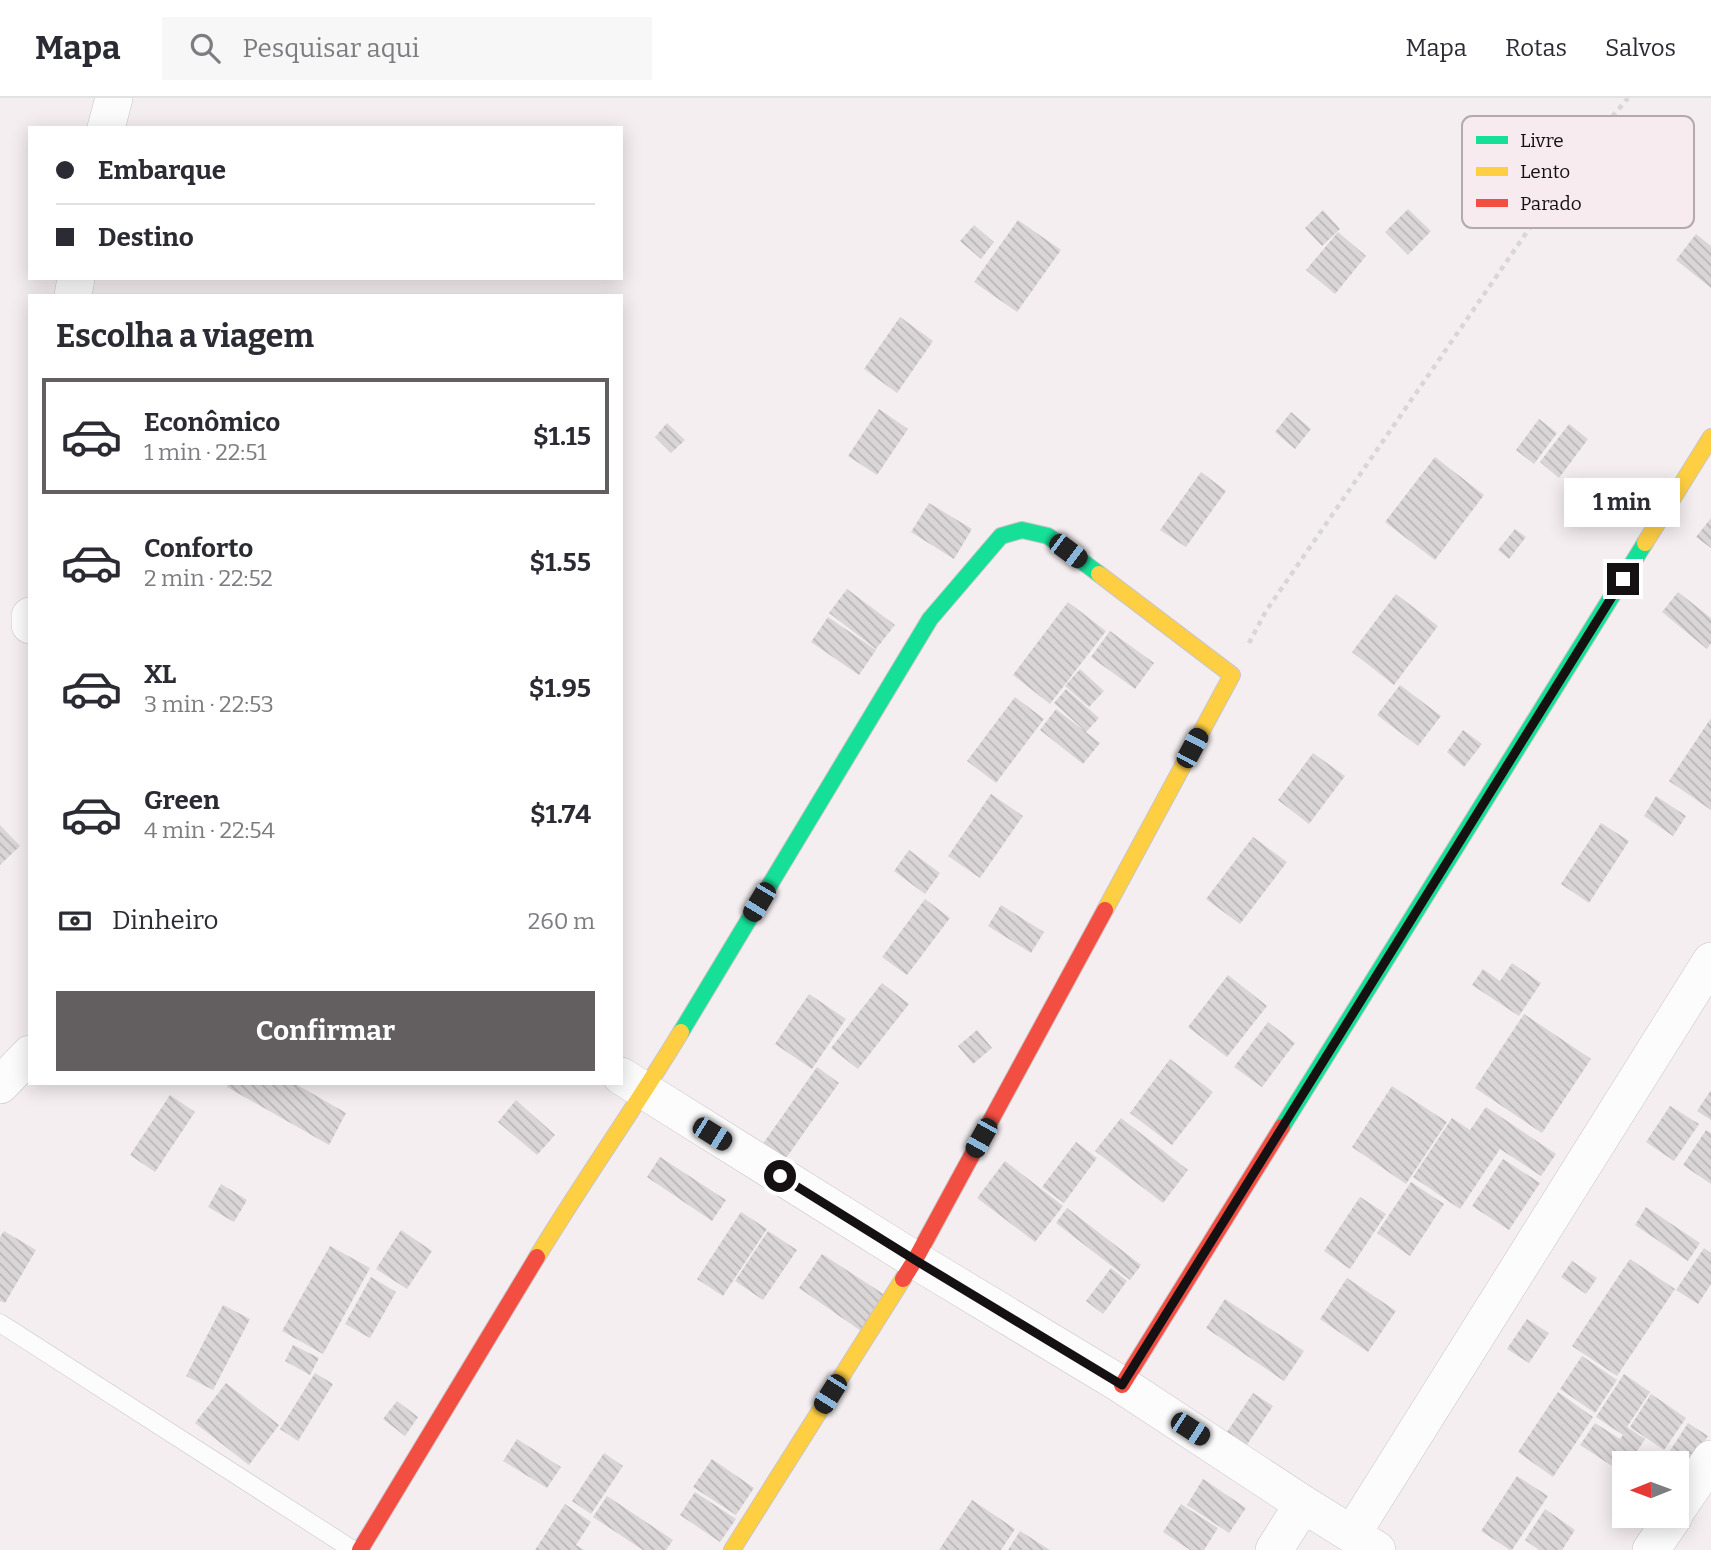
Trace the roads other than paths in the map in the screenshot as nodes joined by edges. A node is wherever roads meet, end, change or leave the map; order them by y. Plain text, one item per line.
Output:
1 (114, 98) edge
2 (107, 126) edge
3 (1711, 437) edge
4 (1711, 961) edge
5 (28, 1056) edge
6 (633, 1084) edge
7 (0, 1085) edge
8 (915, 1260) junction
9 (0, 1322) edge
10 (1122, 1385) junction
11 (1711, 1459) edge
12 (1689, 1492) edge
13 (1303, 1504) junction
14 (1665, 1528) edge
15 (1365, 1542) edge
16 (353, 1550) edge
17 (360, 1550) edge
18 (732, 1550) edge
19 (1274, 1550) edge
20 (1651, 1550) edge

1 - 2 street
3 - 10 street
4 - 15 street
5 - 7 street
6 - 8 street
6 - 8 street
6 - 17 street
8 - 10 street
8 - 18 street
9 - 16 lane
10 - 13 street
11 - 12 street
13 - 15 street
13 - 19 street
14 - 20 street

